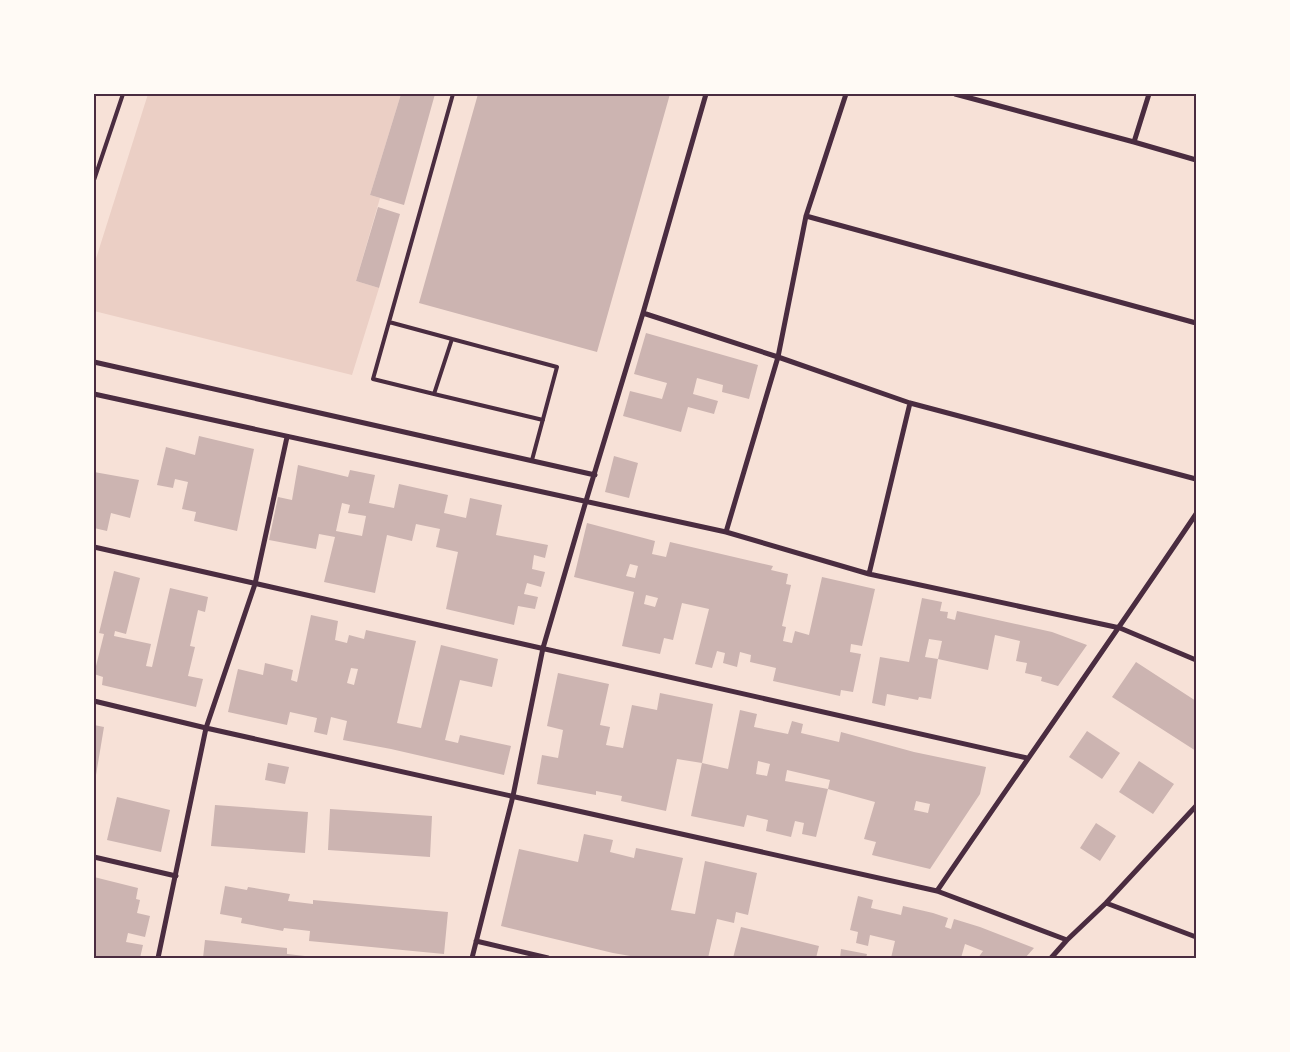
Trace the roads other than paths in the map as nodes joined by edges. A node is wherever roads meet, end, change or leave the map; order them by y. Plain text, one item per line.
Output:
1 (123, 94) edge
2 (453, 94) edge
3 (706, 94) edge
4 (846, 94) edge
5 (956, 94) edge
6 (1149, 94) edge
7 (1134, 142) junction
8 (1196, 160) edge
9 (94, 180) edge
10 (806, 216) junction
11 (643, 313) junction
12 (389, 322) junction
13 (1196, 323) edge
14 (452, 339) junction
15 (778, 357) junction
16 (94, 362) edge
17 (94, 394) edge
18 (434, 394) junction
19 (910, 403) junction
20 (543, 420) junction
21 (288, 437) junction
22 (532, 460) junction
23 (595, 475) junction
24 (1196, 479) edge
25 (586, 501) junction
26 (1196, 514) edge
27 (726, 532) junction
28 (94, 547) edge
29 (869, 574) junction
30 (255, 584) junction
31 (1120, 628) junction
32 (543, 648) junction
33 (1196, 660) edge
34 (94, 701) edge
35 (206, 728) junction
36 (1027, 758) junction
37 (512, 796) junction
38 (1196, 806) edge
39 (94, 857) edge
40 (176, 876) junction
41 (937, 891) junction
42 (1106, 903) junction
43 (1196, 938) edge
44 (1066, 940) junction
45 (476, 941) junction
46 (158, 958) edge
47 (472, 958) edge
48 (548, 958) edge
49 (1051, 958) edge

1 - 9 lane
2 - 12 lane
3 - 11 street
4 - 10 street
5 - 7 street
6 - 7 street
7 - 8 street
10 - 13 street
10 - 15 street
11 - 15 street
11 - 23 street
12 - 14 lane
12 - 18 lane
14 - 18 lane
14 - 20 lane
15 - 19 street
15 - 27 street
16 - 22 street
17 - 21 street
18 - 20 lane
19 - 24 street
19 - 29 street
20 - 22 lane
21 - 25 street
21 - 30 street
22 - 23 street
23 - 25 street
25 - 27 street
25 - 32 street
26 - 31 street
27 - 29 street
28 - 30 street
29 - 31 street
30 - 32 street
30 - 35 street
31 - 33 street
31 - 36 street
32 - 36 street
32 - 37 street
34 - 35 street
35 - 37 street
35 - 40 street
36 - 41 street
37 - 41 street
37 - 45 street
38 - 42 street
39 - 40 street
40 - 46 street
41 - 44 street
42 - 43 street
42 - 44 street
44 - 49 street
45 - 47 street
45 - 48 street

